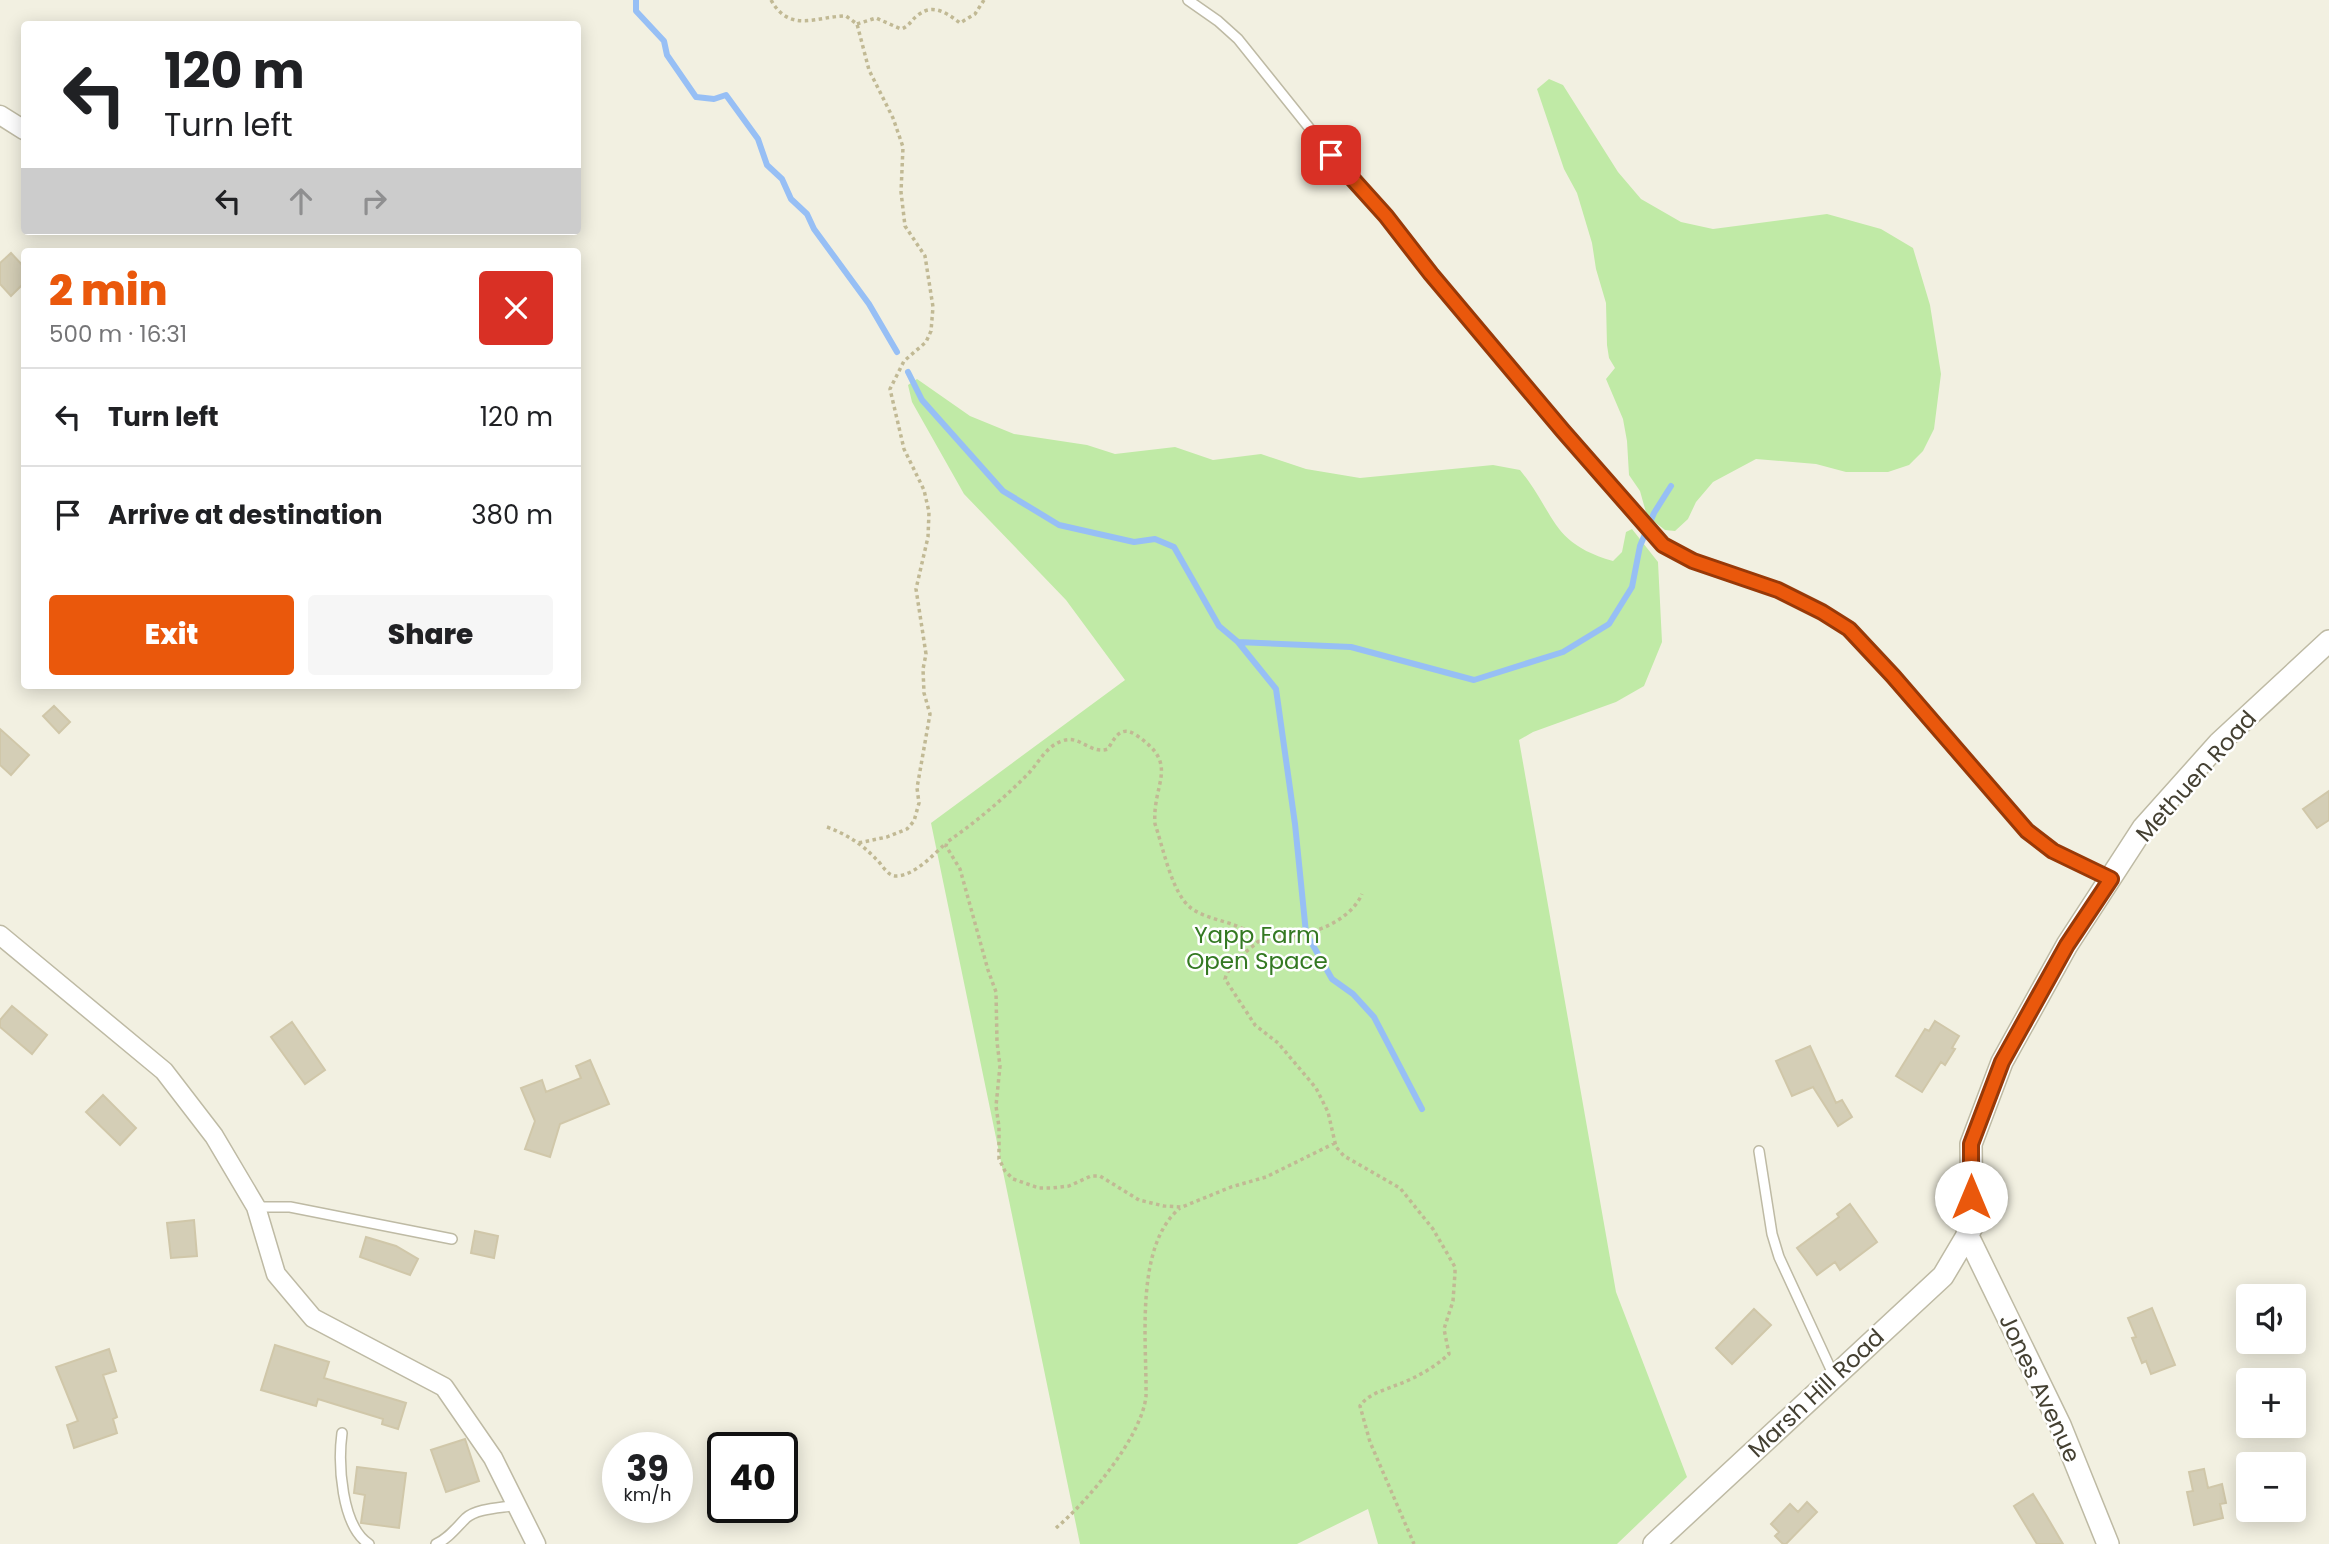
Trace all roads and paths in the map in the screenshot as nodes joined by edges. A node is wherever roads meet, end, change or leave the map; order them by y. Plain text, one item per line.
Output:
1 (771, 0) edge
2 (984, 0) edge
3 (1188, 0) edge
4 (857, 24) junction
5 (0, 115) edge
6 (21, 128) edge
7 (2329, 640) edge
8 (827, 827) dead end
9 (947, 842) junction
10 (858, 843) junction
11 (2111, 879) junction
12 (1362, 894) dead end
13 (0, 935) edge
14 (1258, 942) junction
15 (1335, 1143) junction
16 (1759, 1151) dead end
17 (256, 1207) junction
18 (1182, 1207) junction
19 (1967, 1234) junction
20 (452, 1239) dead end
21 (1834, 1376) junction
22 (342, 1433) dead end
23 (517, 1505) junction
24 (1056, 1528) dead end
25 (369, 1544) edge
26 (436, 1544) edge
27 (536, 1544) edge
28 (1414, 1544) edge
29 (1654, 1544) edge
30 (2108, 1544) edge

1 - 4 path
2 - 4 path
3 - 11 lane
4 - 10 path
5 - 6 street
7 - 11 street, Methuen Road
8 - 10 path
9 - 10 path
9 - 14 path
9 - 18 path
11 - 19 street, Methuen Road
12 - 14 path
13 - 17 street
14 - 15 path
15 - 18 path
15 - 28 path
16 - 21 lane
17 - 20 lane
17 - 23 street
18 - 24 path
19 - 21 street, Marsh Hill Road
19 - 30 street, Jones Avenue
21 - 29 street, Marsh Hill Road
22 - 25 lane
23 - 26 lane
23 - 27 street

